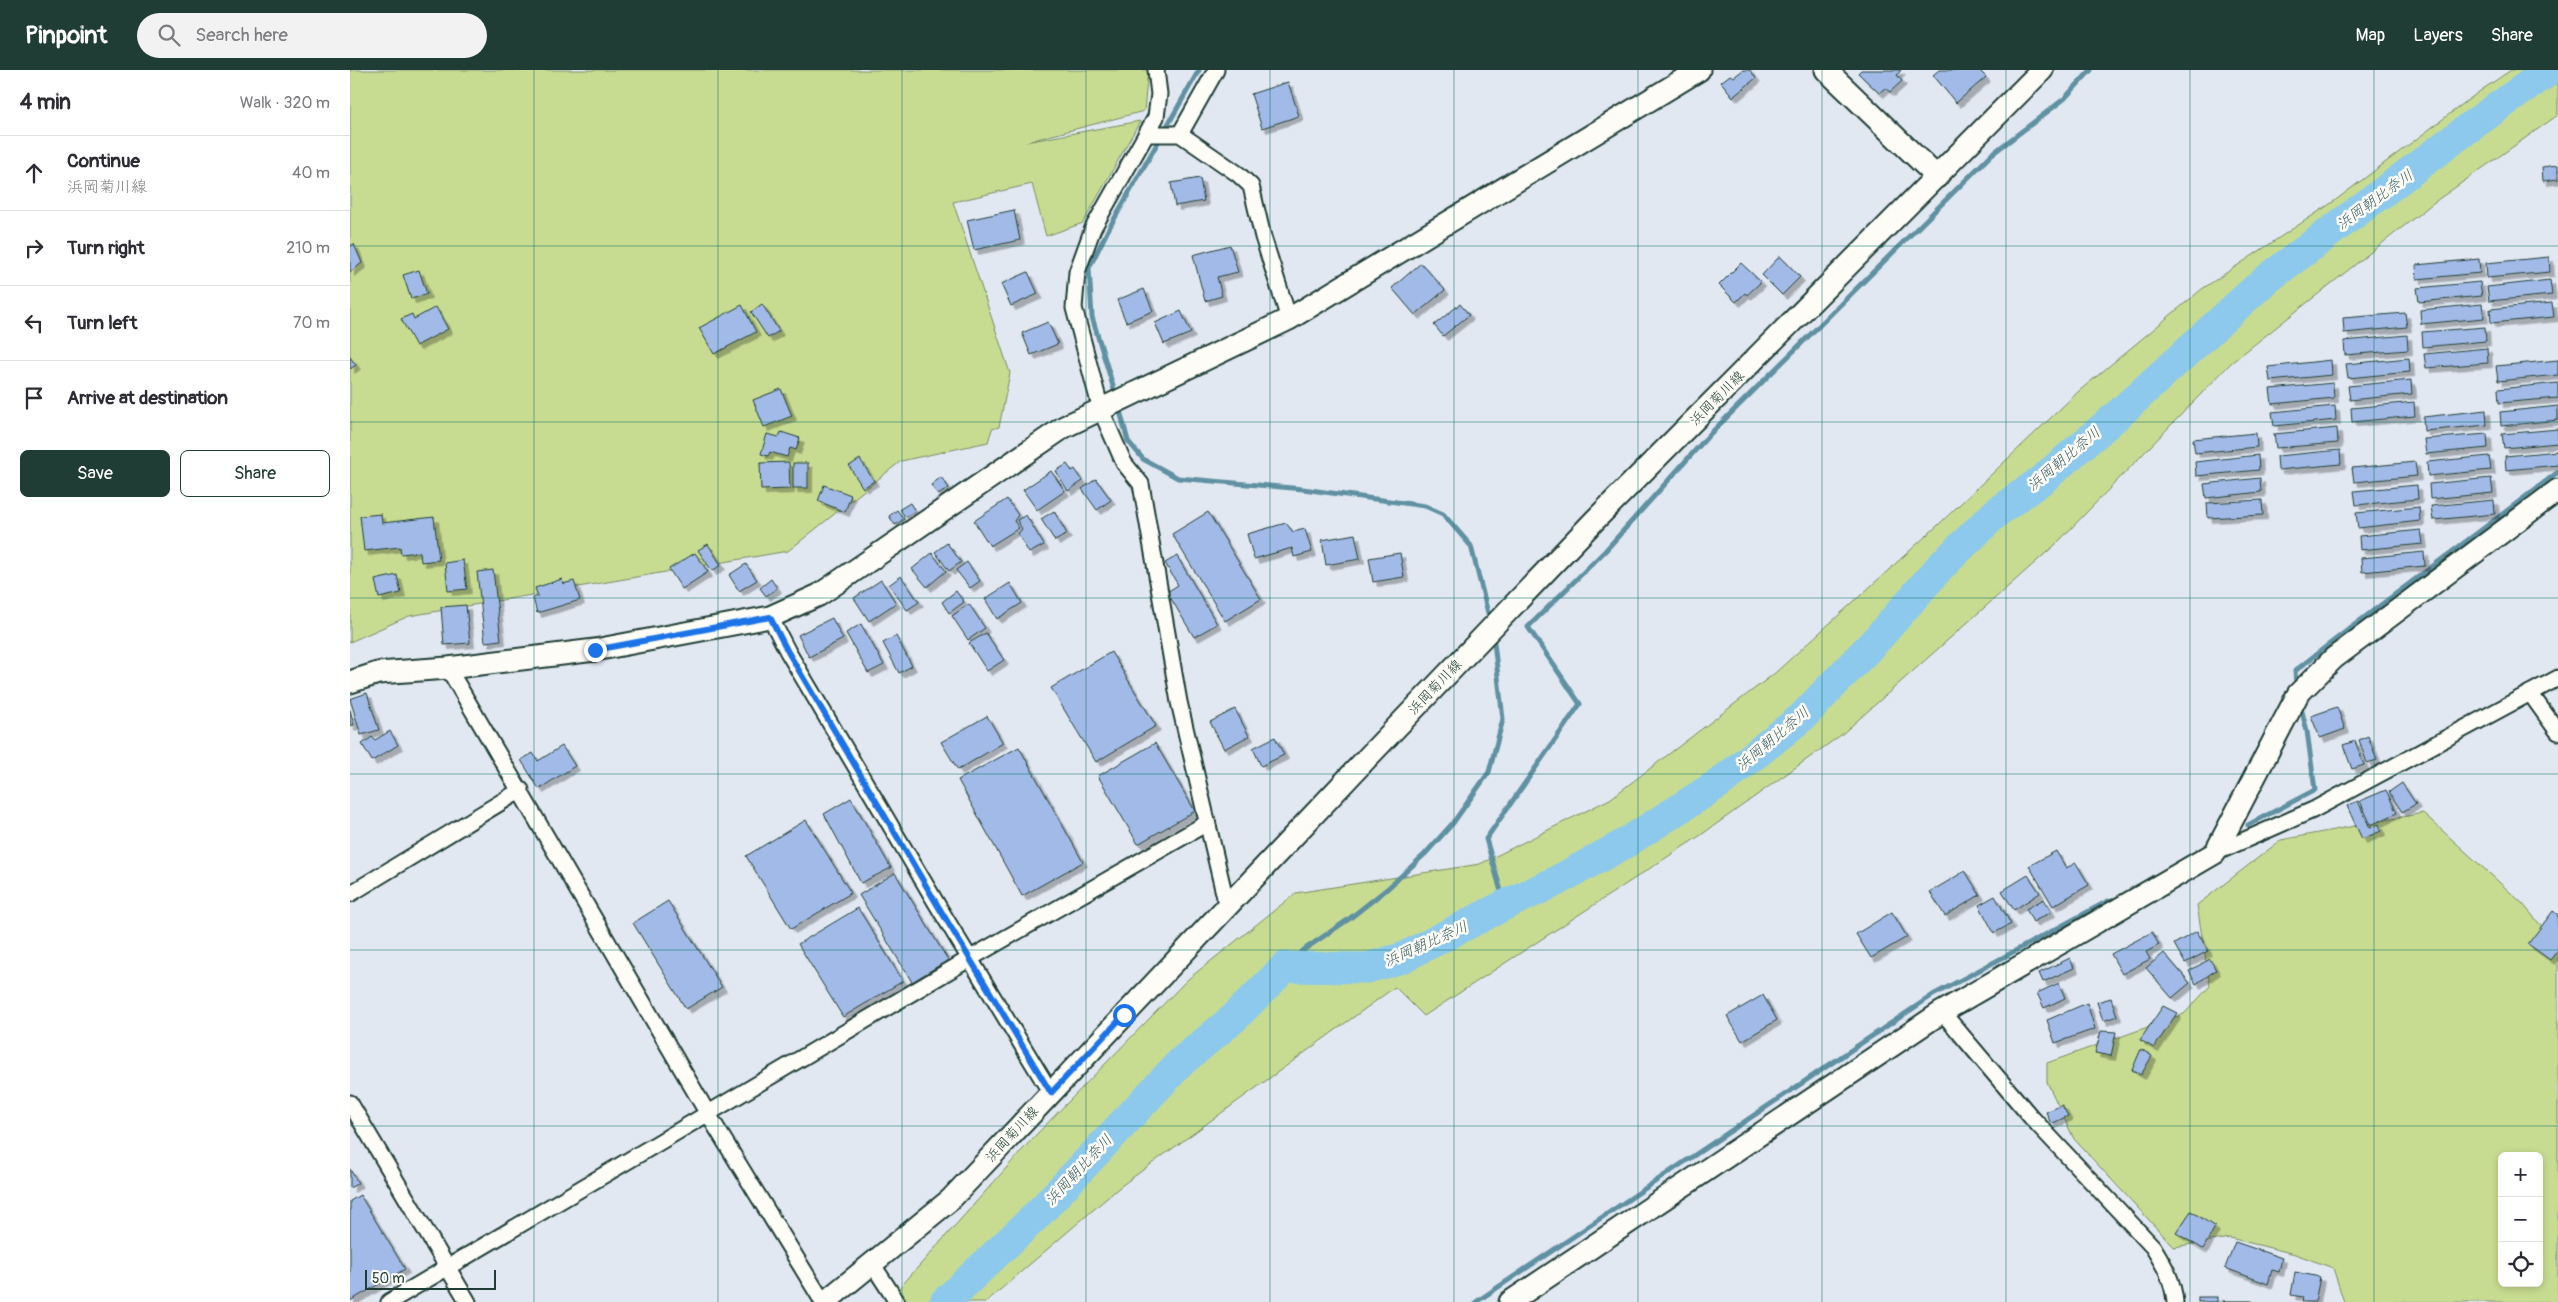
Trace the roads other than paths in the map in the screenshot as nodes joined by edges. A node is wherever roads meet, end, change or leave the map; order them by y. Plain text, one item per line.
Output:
1 (1156, 70) edge
2 (1216, 70) edge
3 (1699, 70) edge
4 (1826, 70) edge
5 (2042, 70) edge
6 (1148, 134) junction
7 (1180, 134) junction
8 (1937, 177) junction
9 (1289, 319) junction
10 (1101, 410) junction
11 (2558, 490) edge
12 (770, 617) junction
13 (448, 668) junction
14 (2558, 678) edge
15 (350, 682) edge
16 (2530, 693) junction
17 (2558, 732) edge
18 (521, 790) junction
19 (1206, 822) junction
20 (2215, 853) junction
21 (350, 894) edge
22 (1227, 906) junction
23 (969, 959) junction
24 (1942, 1012) junction
25 (1051, 1093) junction
26 (350, 1103) edge
27 (708, 1114) junction
28 (873, 1265) junction
29 (448, 1268) junction
30 (389, 1302) edge
31 (468, 1302) edge
32 (824, 1302) edge
33 (897, 1302) edge
34 (1510, 1302) edge
35 (2175, 1302) edge

1 - 6 street
2 - 7 street
3 - 9 street
4 - 8 street
5 - 8 street, 浜岡菊川線
6 - 7 street
6 - 10 street
7 - 9 street
8 - 22 street, 浜岡菊川線
9 - 10 street
10 - 12 street
10 - 19 street
11 - 20 street
12 - 13 street
12 - 23 street
13 - 15 street
13 - 18 street
14 - 16 street
16 - 17 street
16 - 20 street
18 - 21 street
18 - 27 street
19 - 22 street
19 - 23 street
20 - 24 street
22 - 25 street, 浜岡菊川線
23 - 25 street
23 - 27 street
24 - 34 street
24 - 35 street
25 - 28 street, 浜岡菊川線
26 - 29 street
27 - 29 street
27 - 32 street
28 - 32 street, 浜岡菊川線
28 - 33 street
29 - 30 street
29 - 31 street

